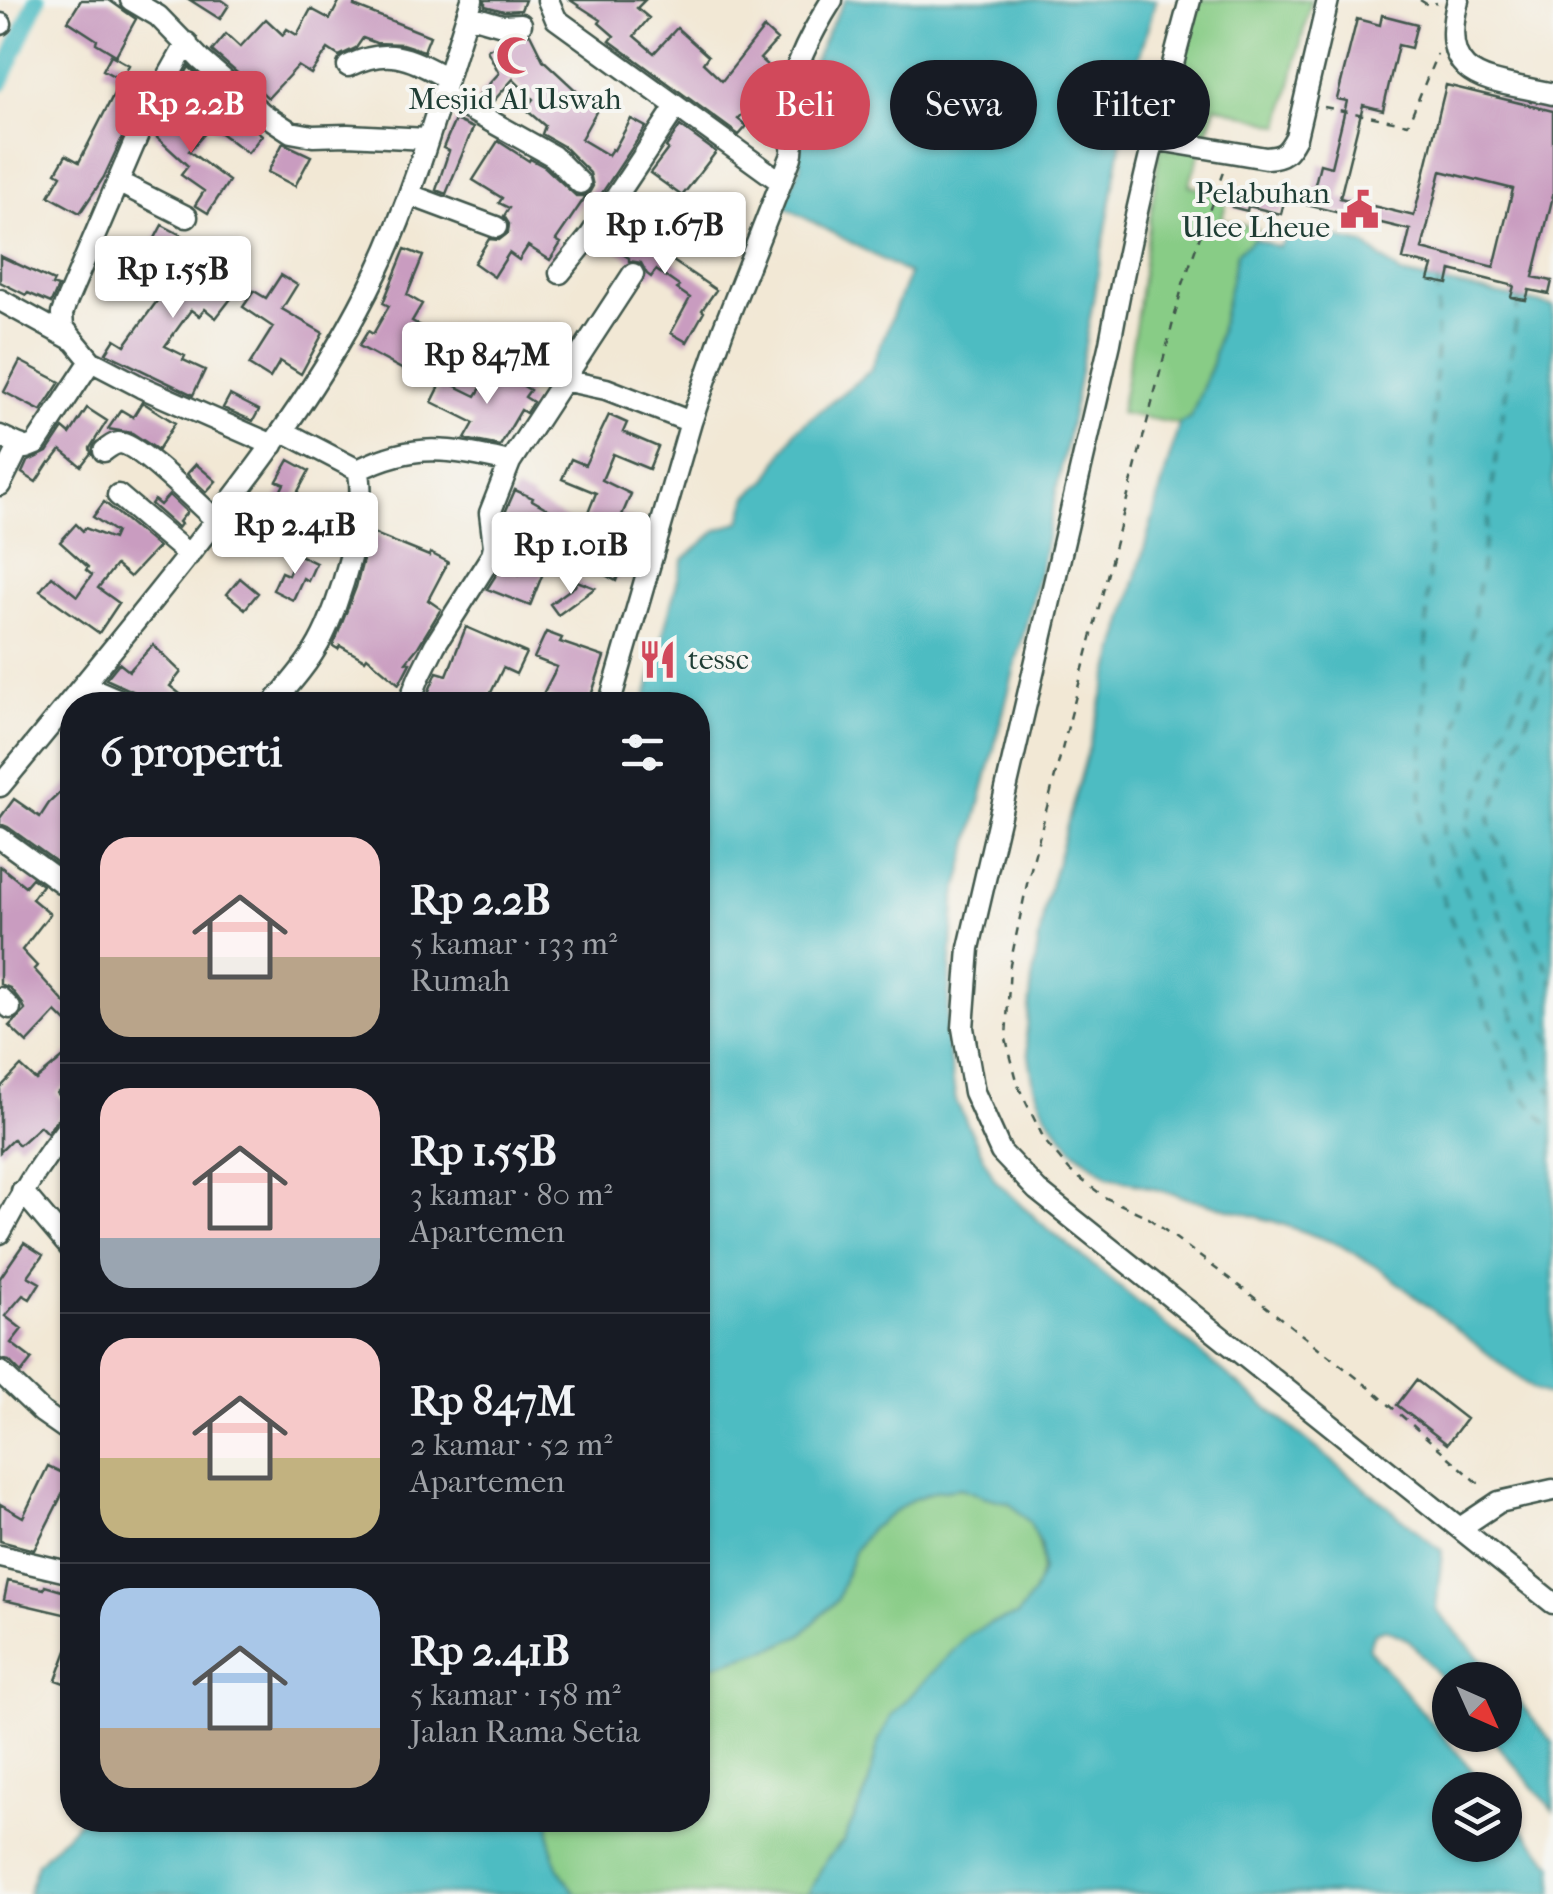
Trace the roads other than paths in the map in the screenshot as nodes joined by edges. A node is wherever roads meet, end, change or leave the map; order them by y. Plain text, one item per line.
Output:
1 (131, 0) edge
2 (548, 0) edge
3 (832, 0) edge
4 (1190, 0) edge
5 (1328, 0) edge
6 (1449, 1) edge
7 (163, 8) edge
8 (470, 8) edge
9 (521, 24) dead end
10 (186, 42) junction
11 (1174, 60) edge
12 (348, 66) dead end
13 (445, 86) junction
14 (1553, 94) edge
15 (676, 107) junction
16 (428, 139) junction
17 (1210, 149) edge
18 (1150, 150) edge
19 (118, 182) junction
20 (781, 182) junction
21 (580, 184) dead end
22 (410, 195) junction
23 (186, 217) dead end
24 (496, 227) dead end
25 (560, 273) dead end
26 (633, 274) dead end
27 (0, 300) edge
28 (73, 340) junction
29 (91, 361) junction
30 (563, 380) junction
31 (690, 422) junction
32 (0, 436) edge
33 (278, 438) junction
34 (20, 445) junction
35 (104, 451) dead end
36 (510, 462) junction
37 (358, 470) junction
38 (0, 485) edge
39 (118, 495) dead end
40 (216, 520) junction
41 (188, 555) junction
42 (84, 685) junction
43 (78, 692) edge
44 (101, 692) edge
45 (283, 692) edge
46 (414, 692) edge
47 (614, 692) edge
48 (60, 714) edge
49 (0, 786) edge
50 (0, 838) edge
51 (60, 881) edge
52 (60, 1137) edge
53 (22, 1191) junction
54 (0, 1233) edge
55 (60, 1236) edge
56 (0, 1372) edge
57 (60, 1425) edge
58 (1553, 1490) edge
59 (1460, 1528) junction
60 (0, 1556) edge
61 (60, 1571) edge
62 (1553, 1603) edge

1 - 7 street
2 - 15 street
3 - 20 street
4 - 11 street
5 - 17 street
6 - 14 street
7 - 10 street
8 - 9 street
8 - 13 street
10 - 16 street
10 - 19 street
12 - 13 street
13 - 16 street
13 - 21 street
15 - 20 street
15 - 25 street
16 - 22 street
18 - 59 street
19 - 23 street
19 - 28 street
20 - 31 street
22 - 24 street
22 - 33 street
26 - 30 street
27 - 28 street
28 - 29 street
29 - 33 street
29 - 34 street
30 - 31 street
30 - 36 street
31 - 47 street
32 - 34 street
33 - 37 street
33 - 40 street
34 - 38 street
35 - 40 street
36 - 37 street
36 - 46 street
37 - 45 street
39 - 41 street
40 - 41 street
41 - 42 street
42 - 43 street
42 - 44 street
48 - 49 street
50 - 51 street
52 - 53 street
53 - 54 street
53 - 55 street
56 - 57 street
58 - 59 street
59 - 62 street
60 - 61 street

